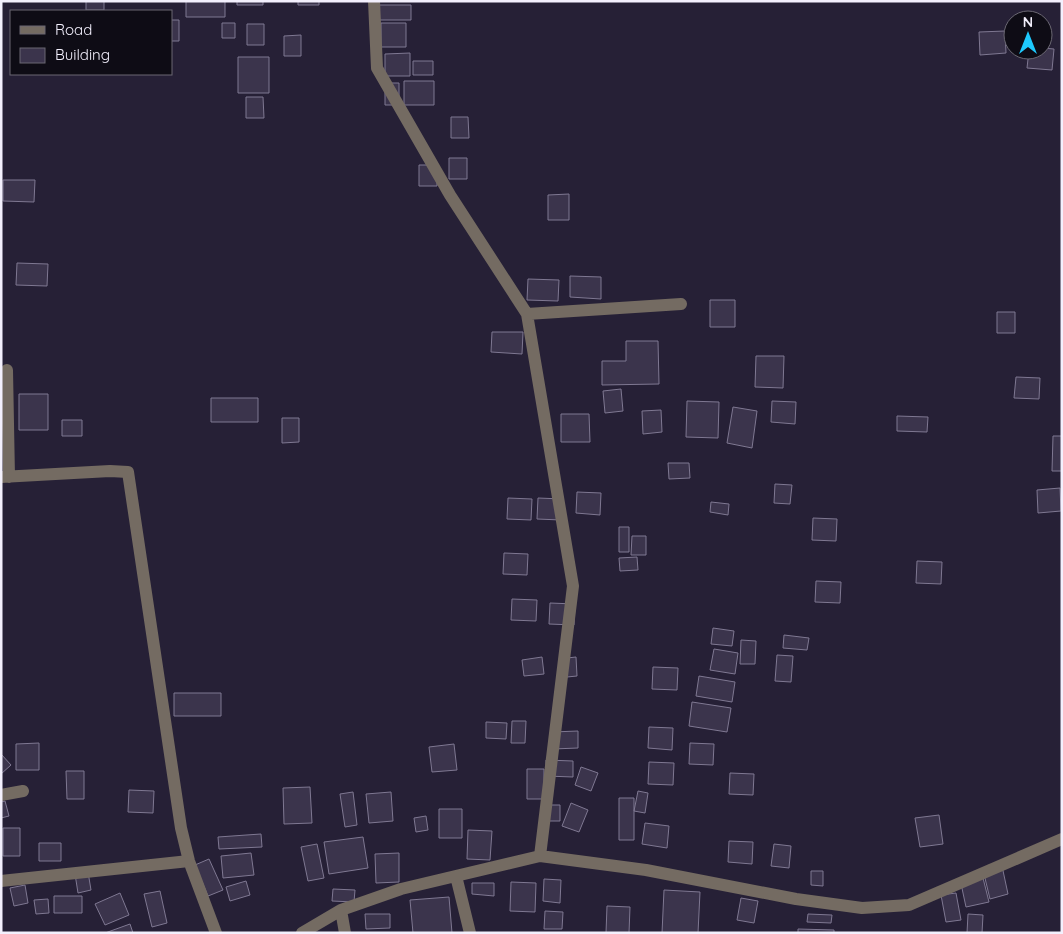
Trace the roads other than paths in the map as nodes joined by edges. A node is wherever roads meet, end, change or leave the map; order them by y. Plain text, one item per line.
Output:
1 (374, 1) edge
2 (681, 304) dead end
3 (527, 314) junction
4 (6, 370) dead end
5 (5, 477) edge
6 (23, 791) dead end
7 (1, 795) edge
8 (1062, 839) edge
9 (540, 856) junction
10 (189, 862) junction
11 (456, 876) junction
12 (1, 881) edge
13 (341, 910) junction
14 (216, 933) edge
15 (302, 933) edge
16 (345, 933) edge
17 (470, 933) edge

1 - 3 street
2 - 3 street
3 - 9 street
4 - 5 street
5 - 10 street
6 - 7 street
8 - 9 street
9 - 11 street
10 - 12 street
10 - 14 street
11 - 13 street
11 - 17 street
13 - 15 street
13 - 16 street

